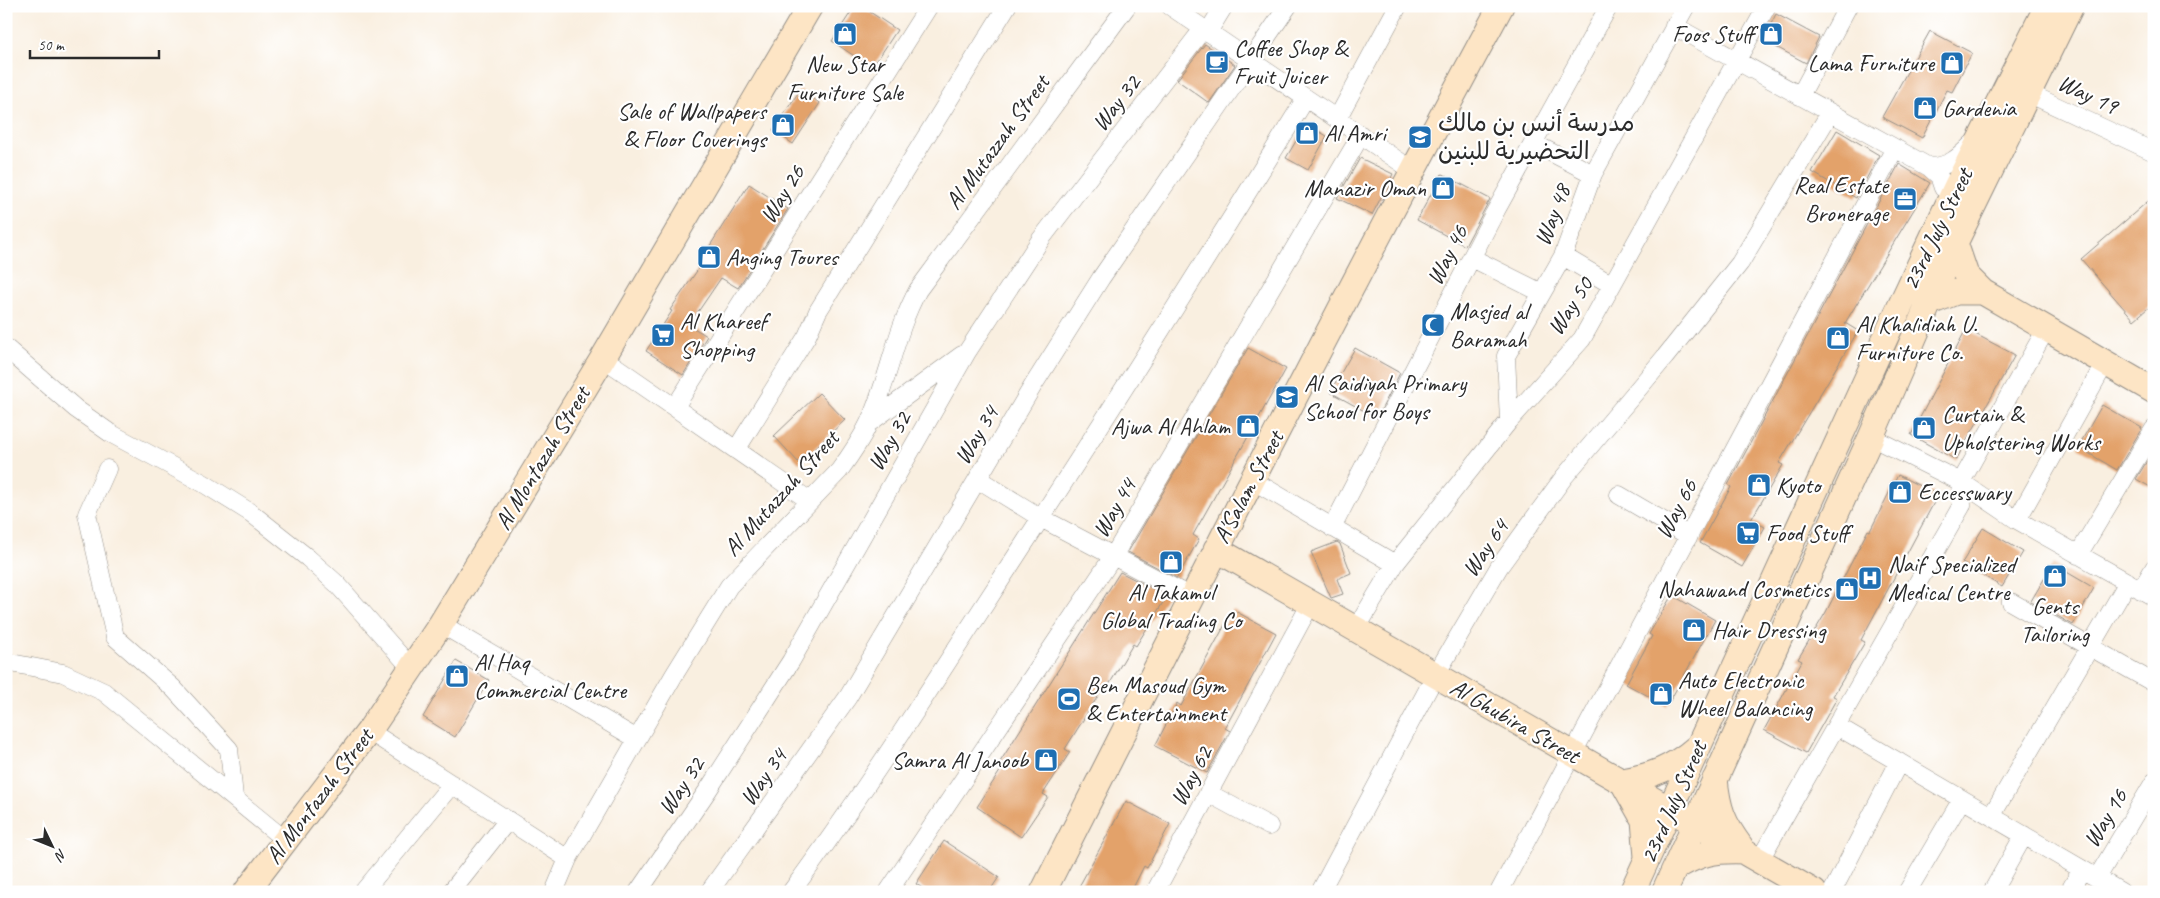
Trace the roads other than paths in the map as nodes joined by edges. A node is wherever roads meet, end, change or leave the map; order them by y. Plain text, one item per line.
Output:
1 (810, 6) edge
2 (929, 6) edge
3 (1007, 6) edge
4 (1127, 6) edge
5 (1170, 6) edge
6 (1224, 6) edge
7 (1288, 6) edge
8 (1398, 6) edge
9 (1501, 6) edge
10 (1609, 6) edge
11 (1686, 6) edge
12 (1768, 6) edge
13 (1848, 6) edge
14 (2047, 6) edge
15 (2071, 6) edge
16 (1674, 26) junction
17 (1205, 30) junction
18 (1250, 60) junction
19 (1738, 62) junction
20 (2028, 93) junction
21 (1800, 96) junction
22 (1306, 98) junction
23 (1830, 113) junction
24 (1337, 119) junction
25 (1983, 134) junction
26 (1361, 135) junction
27 (1533, 143) junction
28 (1895, 148) junction
29 (2154, 152) edge
30 (1928, 167) junction
31 (1412, 170) junction
32 (1593, 174) junction
33 (1957, 185) junction
34 (1955, 244) junction
35 (1563, 256) junction
36 (1472, 258) junction
37 (1612, 285) junction
38 (1983, 292) junction
39 (1542, 293) junction
40 (1928, 303) junction
41 (2046, 329) junction
42 (6, 348) edge
43 (967, 352) junction
44 (603, 358) junction
45 (2105, 363) junction
46 (2149, 381) edge
47 (675, 407) junction
48 (1509, 421) junction
49 (869, 422) junction
50 (2154, 429) edge
51 (1871, 437) junction
52 (736, 450) junction
53 (107, 469) dead end
54 (978, 479) junction
55 (1252, 480) junction
56 (1961, 482) junction
57 (1619, 496) dead end
58 (810, 501) junction
59 (1041, 518) junction
60 (2017, 520) junction
61 (1332, 528) junction
62 (1689, 536) junction
63 (1216, 549) junction
64 (2078, 554) junction
65 (1114, 555) junction
66 (1395, 564) junction
67 (2154, 568) edge
68 (2141, 590) edge
69 (1191, 598) junction
70 (2011, 602) dead end
71 (1311, 603) junction
72 (441, 624) junction
73 (1356, 629) junction
74 (2090, 647) junction
75 (6, 662) edge
76 (412, 669) junction
77 (1435, 676) junction
78 (2154, 683) edge
79 (1837, 726) junction
80 (369, 731) junction
81 (637, 739) junction
82 (1698, 746) junction
83 (1573, 754) junction
84 (1899, 762) junction
85 (1715, 779) junction
86 (1622, 781) junction
87 (2154, 782) edge
88 (452, 784) junction
89 (1208, 793) junction
90 (234, 797) junction
91 (1962, 799) junction
92 (1670, 809) junction
93 (1992, 815) junction
94 (508, 820) junction
95 (1696, 824) junction
96 (1269, 826) dead end
97 (2024, 835) junction
98 (285, 840) junction
99 (1752, 856) junction
100 (568, 858) junction
101 (1647, 860) junction
102 (1676, 866) junction
103 (2090, 874) junction
104 (246, 892) edge
105 (363, 892) edge
106 (451, 892) edge
107 (554, 892) edge
108 (638, 892) edge
109 (709, 892) edge
110 (791, 892) edge
111 (888, 892) edge
112 (1043, 892) edge
113 (1155, 892) edge
114 (1320, 892) edge
115 (1499, 892) edge
116 (1632, 892) edge
117 (1664, 892) edge
118 (1814, 892) edge
119 (1832, 892) edge
120 (1907, 892) edge
121 (1992, 892) edge
122 (2069, 892) edge
123 (2121, 892) edge

1 - 44 street, Al Montazah Street
2 - 47 street, Way 26
3 - 52 street
4 - 49 street, Al Mutazzah Street
5 - 17 street
6 - 17 street, Way 32
7 - 18 street, Way 34
8 - 24 street
9 - 31 street, A'Salam Street
10 - 27 street, Way 46
11 - 16 street, Way 48
12 - 19 street, Way 50
13 - 21 street
14 - 25 street, 23rd July Street
15 - 20 street, 23rd July Street
16 - 19 street
16 - 32 street, Way 48
17 - 18 street
17 - 43 street, Way 32
18 - 22 street
18 - 54 street, Way 34
19 - 21 street
19 - 37 street, Way 50
20 - 29 street, Way 19
20 - 34 street, 23rd July Street
21 - 23 street
22 - 24 street
22 - 59 street
23 - 28 street
23 - 77 street, Way 64
24 - 26 street
25 - 30 street
25 - 33 street, 23rd July Street
26 - 31 street
26 - 65 street, Way 44
27 - 32 street
27 - 36 street, Way 46
28 - 30 street
28 - 62 street, Way 66
30 - 33 street
31 - 55 street, A'Salam Street
32 - 35 street, Way 48
33 - 82 street, 23rd July Street
34 - 38 street
34 - 40 street, 23rd July Street
35 - 37 street
35 - 39 street, Way 48
36 - 39 street
36 - 61 street, Way 46
37 - 48 street, Way 50
38 - 40 street
38 - 41 street
39 - 48 street, Way 48
40 - 51 street, 23rd July Street
41 - 45 street
41 - 56 street
42 - 76 street
43 - 49 street
43 - 108 street, Way 32
44 - 47 street
44 - 72 street, Al Montazah Street
45 - 46 street
45 - 60 street
47 - 52 street
48 - 66 street, Way 50
49 - 58 street, Al Mutazzah Street
50 - 64 street
51 - 56 street
51 - 85 street, 23rd July Street
52 - 58 street
53 - 90 street
54 - 59 street
54 - 109 street, Way 34
55 - 61 street
55 - 63 street, A'Salam Street
56 - 60 street
56 - 79 street
57 - 62 street
58 - 81 street, Al Mutazzah Street
59 - 65 street
59 - 110 street
60 - 64 street
61 - 66 street
62 - 83 street, Way 66
63 - 69 street, A'Salam Street
63 - 71 street, Al Ghubira Street
64 - 68 street
65 - 69 street
65 - 111 street, Way 44
66 - 73 street, Way 50
67 - 68 street
68 - 74 street
69 - 112 street, A'Salam Street
70 - 74 street
71 - 73 street, Al Ghubira Street
71 - 89 street, Way 62
72 - 76 street, Al Montazah Street
72 - 81 street
73 - 77 street, Al Ghubira Street
74 - 78 street
74 - 93 street
75 - 90 street
76 - 80 street, Al Montazah Street
77 - 83 street, Al Ghubira Street
77 - 114 street, Way 64
79 - 84 street
79 - 99 street
80 - 88 street
80 - 98 street, Al Montazah Street
81 - 100 street, Al Mutazzah Street
82 - 86 street
82 - 92 street, 23rd July Street
83 - 86 street, Al Ghubira Street
83 - 115 street, Way 66
84 - 91 street
84 - 119 street
85 - 95 street, 23rd July Street
85 - 99 street
86 - 92 street, Al Ghubira Street
86 - 101 street
87 - 103 street, Way 16
88 - 94 street
88 - 105 street
89 - 96 street
89 - 113 street, Way 62
90 - 98 street
91 - 93 street
91 - 120 street
92 - 95 street, Al Ghubira Street
92 - 101 street, 23rd July Street
93 - 97 street
94 - 100 street
94 - 106 street
95 - 99 street, Al Ghubira Street
95 - 102 street, 23rd July Street
97 - 103 street
97 - 121 street
98 - 104 street, Al Montazah Street
99 - 102 street
99 - 118 street, Al Ghubira Street
100 - 107 street, Al Mutazzah Street
101 - 116 street, 23rd July Street
102 - 117 street, 23rd July Street
103 - 122 street, Way 16
103 - 123 street

